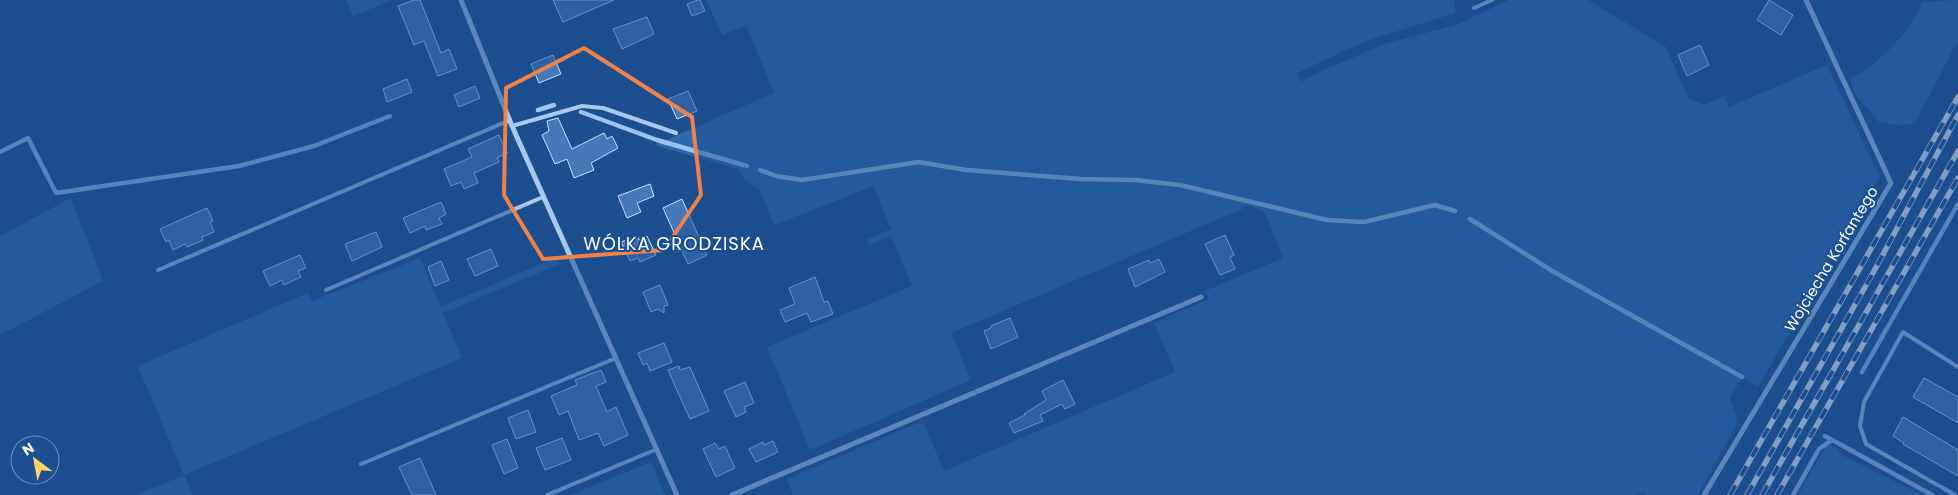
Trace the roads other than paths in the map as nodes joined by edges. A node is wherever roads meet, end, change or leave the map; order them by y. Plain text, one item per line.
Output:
1 (461, 0) edge
2 (1492, 0) edge
3 (1806, 0) edge
4 (1474, 8) dead end
5 (510, 120) junction
6 (512, 126) junction
7 (676, 133) dead end
8 (544, 197) junction
9 (158, 270) dead end
10 (326, 290) dead end
11 (1201, 297) dead end
12 (616, 358) junction
13 (1958, 367) edge
14 (658, 449) junction
15 (361, 464) dead end
16 (547, 495) edge
17 (677, 495) edge
18 (732, 495) edge
19 (1704, 495) edge
20 (1955, 495) edge

1 - 5 street
2 - 4 lane
3 - 19 street, Wojciecha Korfantego
5 - 6 street
5 - 9 lane
6 - 7 lane
6 - 8 street
8 - 10 lane
8 - 12 street
11 - 18 street
12 - 14 street
12 - 15 lane
13 - 20 lane
14 - 16 lane
14 - 17 street

